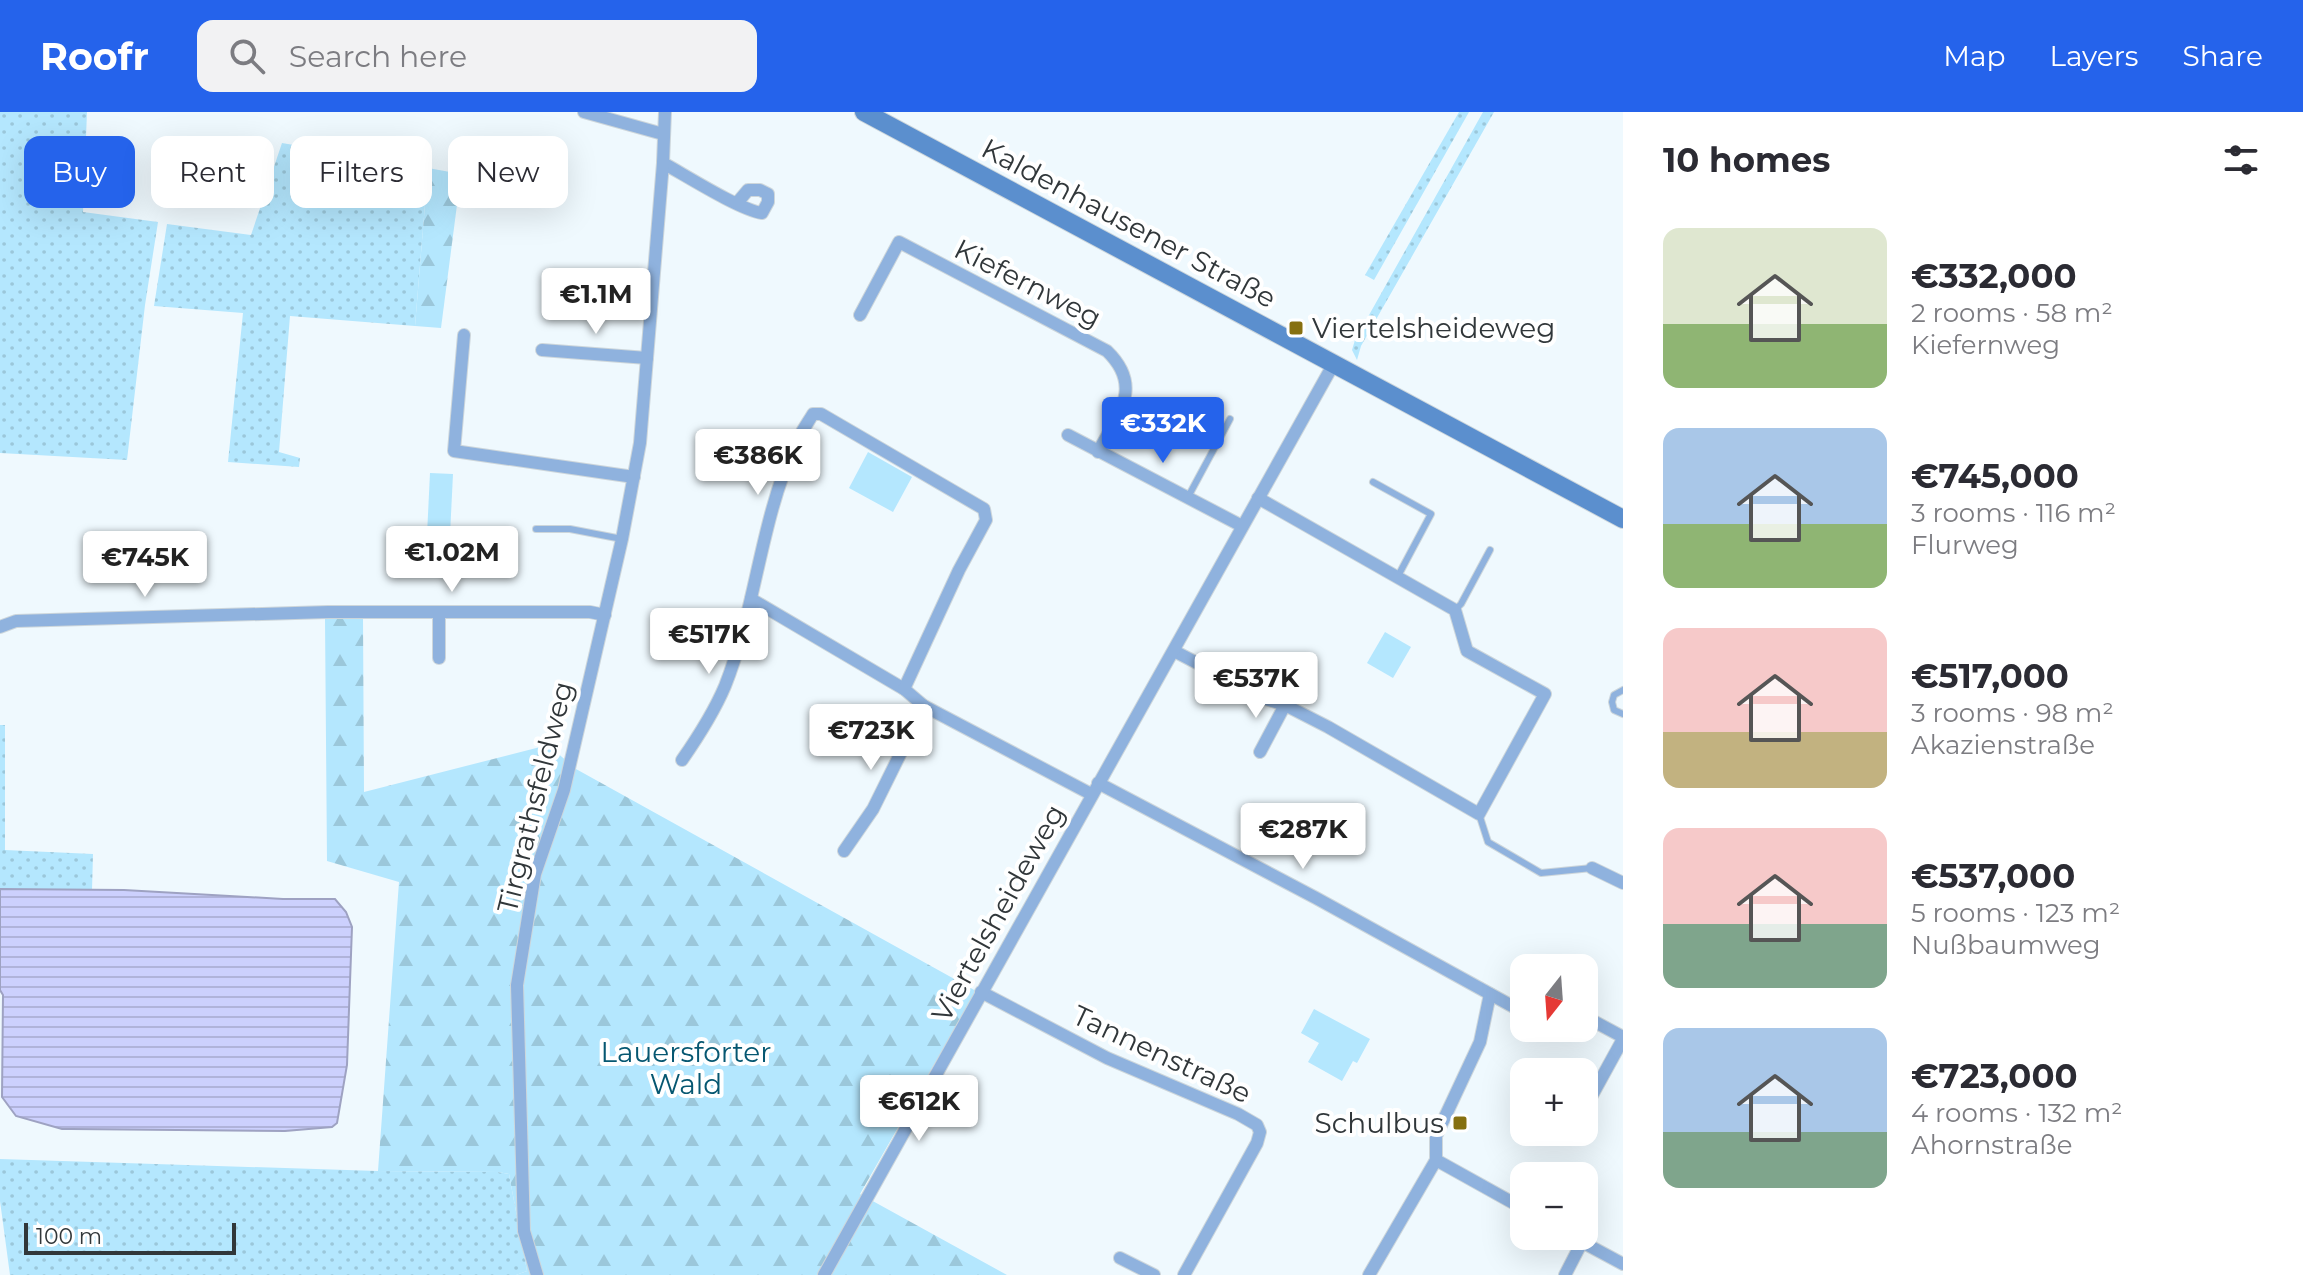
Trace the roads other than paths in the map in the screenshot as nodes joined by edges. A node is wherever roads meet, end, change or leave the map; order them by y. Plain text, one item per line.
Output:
1 (584, 112) edge
2 (665, 112) edge
3 (864, 112) edge
4 (663, 134) junction
5 (663, 163) junction
6 (737, 203) dead end
7 (860, 315) dead end
8 (464, 335) dead end
9 (542, 350) dead end
10 (647, 358) junction
11 (1333, 365) junction
12 (1230, 419) dead end
13 (1068, 435) dead end
14 (1098, 452) junction
15 (634, 477) junction
16 (1373, 482) dead end
17 (1188, 498) junction
18 (1258, 498) junction
19 (1623, 519) edge
20 (1242, 526) junction
21 (536, 529) dead end
22 (622, 539) junction
23 (1490, 550) dead end
24 (1397, 577) junction
25 (751, 599) junction
26 (1455, 610) junction
27 (439, 612) junction
28 (605, 615) junction
29 (0, 627) edge
30 (1174, 651) junction
31 (439, 658) dead end
32 (904, 689) junction
33 (1623, 690) edge
34 (1285, 705) junction
35 (924, 706) junction
36 (1623, 714) edge
37 (1260, 752) dead end
38 (682, 760) dead end
39 (1094, 788) junction
40 (1479, 814) junction
41 (844, 851) dead end
42 (1592, 868) joint
43 (1623, 883) edge
44 (981, 992) junction
45 (1490, 994) junction
46 (1510, 1005) edge
47 (1598, 1024) edge
48 (1623, 1038) edge
49 (1598, 1084) edge
50 (1436, 1160) junction
51 (1510, 1201) edge
52 (1573, 1250) edge
53 (1597, 1250) edge
54 (1120, 1258) dead end
55 (1623, 1264) edge
56 (537, 1275) edge
57 (824, 1275) edge
58 (1154, 1275) edge
59 (1184, 1275) edge
60 (1369, 1275) edge
61 (1565, 1275) edge

1 - 4 street
2 - 4 street, Tirgrathsfeldweg
3 - 11 main road, Kaldenhausener Straße
4 - 5 street, Tirgrathsfeldweg
5 - 6 street
5 - 10 street, Tirgrathsfeldweg
7 - 14 street, Kiefernweg
8 - 15 street
9 - 10 street
10 - 15 street, Tirgrathsfeldweg
11 - 18 street, Viertelsheideweg
11 - 19 main road, Kaldenhausener Straße
12 - 17 lane
13 - 14 street
14 - 17 street
15 - 22 street, Tirgrathsfeldweg
16 - 24 lane
17 - 20 street
18 - 20 street, Viertelsheideweg
18 - 24 street
20 - 30 street, Viertelsheideweg
21 - 22 lane
22 - 28 street, Tirgrathsfeldweg
23 - 26 lane
24 - 26 street
25 - 32 street
25 - 32 street
25 - 38 street
26 - 40 street
27 - 28 street
27 - 29 street
27 - 31 street
28 - 56 street, Tirgrathsfeldweg
30 - 34 street
30 - 39 street, Viertelsheideweg
32 - 35 street
33 - 36 lane
34 - 37 street
34 - 40 street
35 - 39 street
35 - 41 street
39 - 44 street, Viertelsheideweg
39 - 45 street
40 - 42 lane
42 - 43 street
44 - 57 street, Viertelsheideweg
44 - 59 street, Tannenstraße
45 - 46 street
45 - 50 street
47 - 48 street
48 - 49 street
50 - 51 street
50 - 60 street
52 - 61 street
53 - 55 street
54 - 58 street

